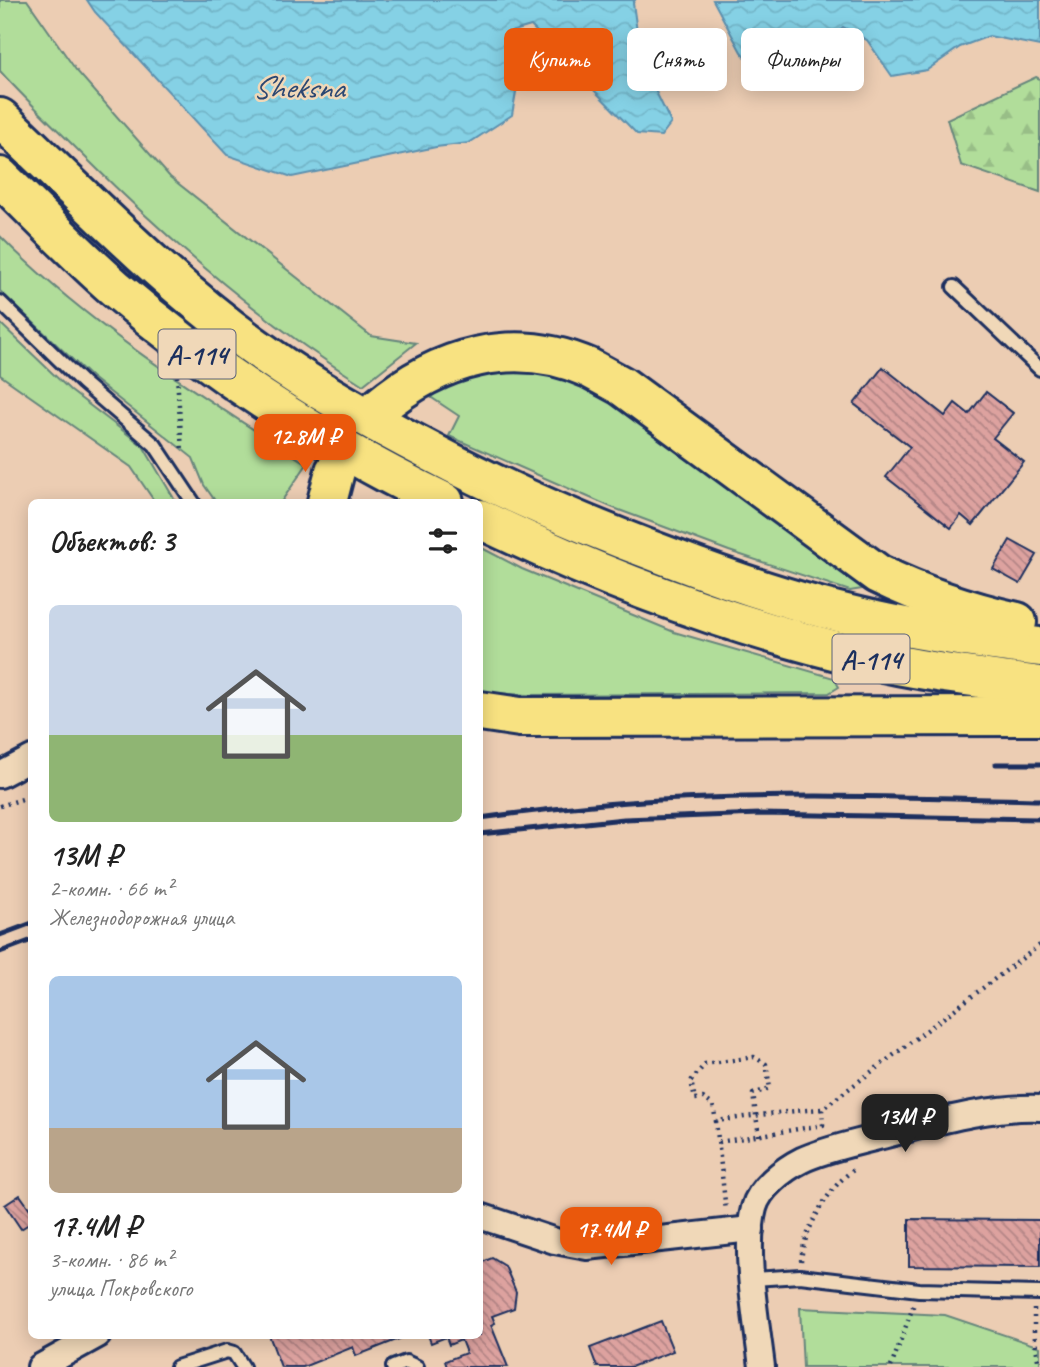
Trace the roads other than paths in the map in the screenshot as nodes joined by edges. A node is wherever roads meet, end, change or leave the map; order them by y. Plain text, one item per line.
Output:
1 (0, 118) edge
2 (0, 177) edge
3 (954, 287) dead end
4 (0, 302) edge
5 (1040, 369) edge
6 (378, 408) dead end
7 (331, 487) edge
8 (191, 499) edge
9 (317, 499) edge
10 (438, 499) edge
11 (483, 520) edge
12 (1040, 626) edge
13 (1040, 647) edge
14 (1040, 686) edge
15 (483, 712) edge
16 (1040, 716) edge
17 (520, 717) junction
18 (483, 719) edge
19 (28, 760) edge
20 (0, 775) edge
21 (28, 776) edge
22 (0, 784) edge
23 (1040, 1108) edge
24 (483, 1217) edge
25 (751, 1229) junction
26 (752, 1279) junction
27 (1037, 1293) edge
28 (91, 1339) edge
29 (40, 1367) edge
30 (177, 1367) edge
31 (243, 1367) edge
32 (393, 1367) edge
33 (417, 1367) edge
34 (762, 1367) edge

1 - 13 highway, А-114
2 - 10 highway, А-114
3 - 5 lane
4 - 8 lane
6 - 12 highway
7 - 9 street
11 - 14 highway, А-114
15 - 17 highway
16 - 17 highway
17 - 18 street
19 - 20 street
21 - 22 street
23 - 25 street
24 - 25 street
25 - 26 street
26 - 27 lane
26 - 34 street
28 - 29 street
30 - 31 lane
32 - 33 lane

